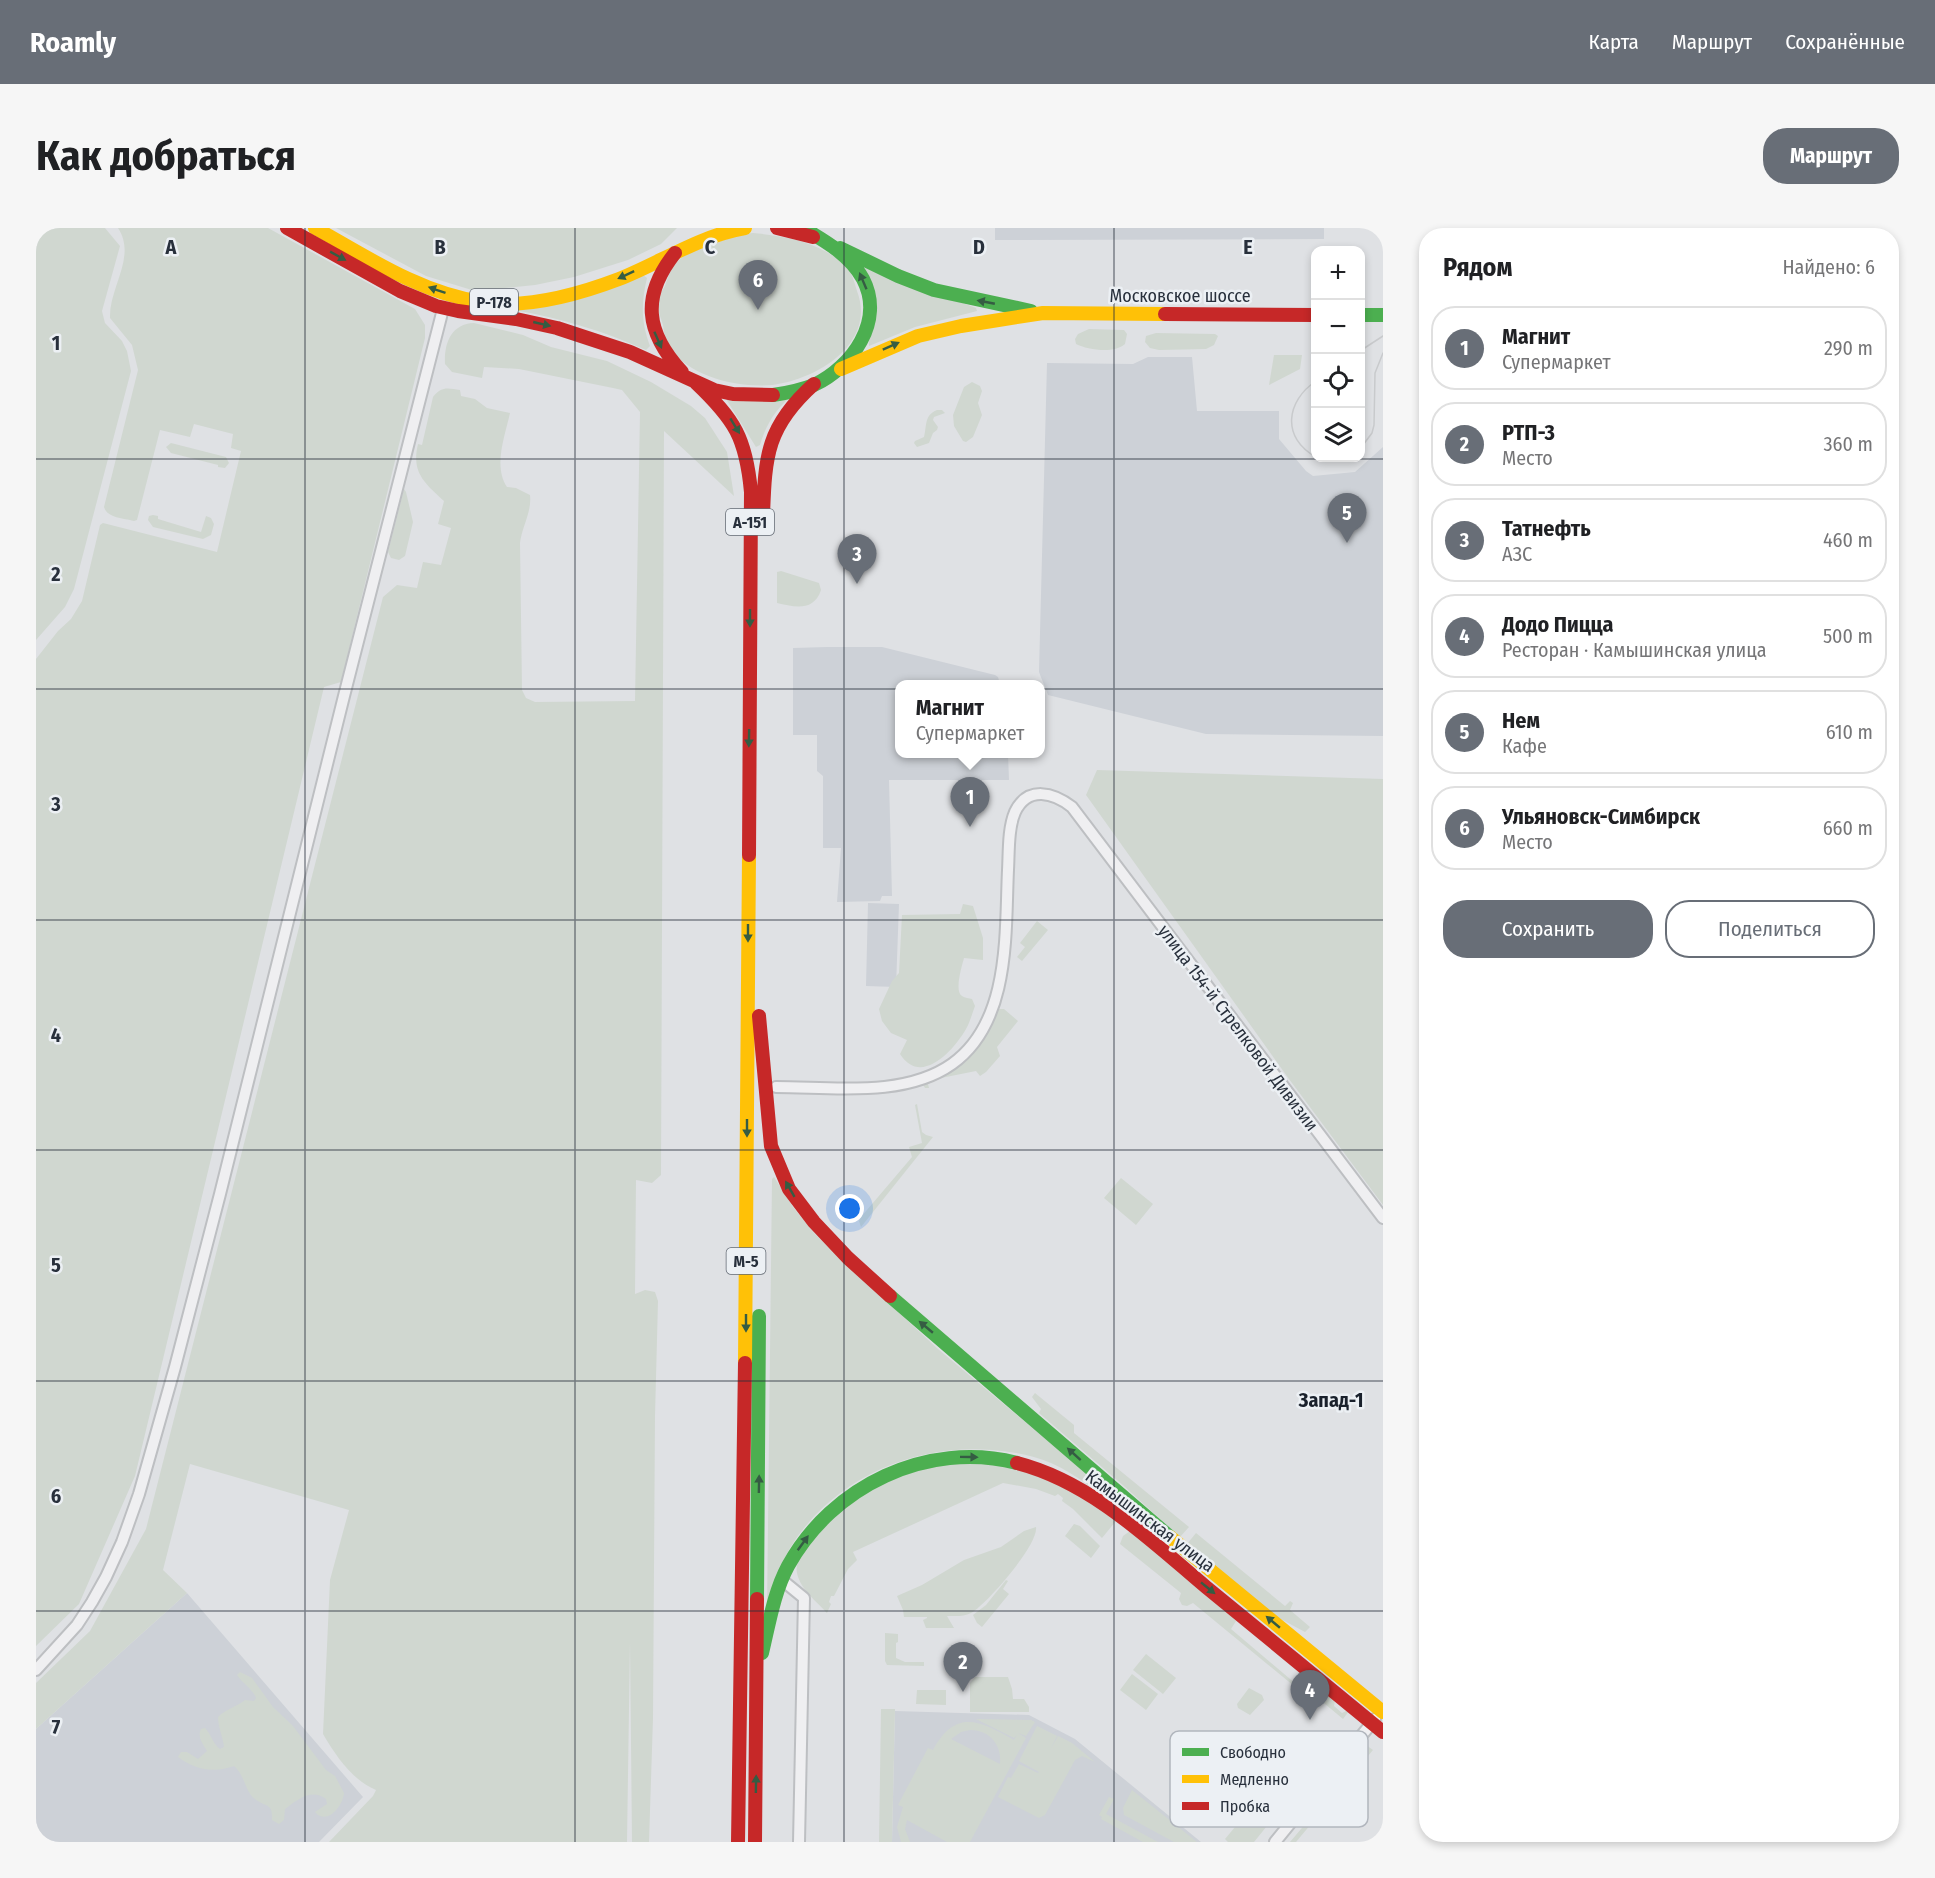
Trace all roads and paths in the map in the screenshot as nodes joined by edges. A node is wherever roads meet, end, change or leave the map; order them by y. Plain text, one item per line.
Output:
1 (287, 228) edge
2 (315, 228) edge
3 (697, 228) edge
4 (745, 228) edge
5 (777, 228) edge
6 (803, 228) edge
7 (826, 242) junction
8 (682, 248) junction
9 (443, 309) junction
10 (1043, 313) junction
11 (1311, 315) edge
12 (1365, 315) edge
13 (1383, 315) edge
14 (838, 370) junction
15 (692, 380) junction
16 (814, 384) junction
17 (763, 554) joint
18 (750, 679) joint
19 (755, 793) junction
20 (759, 1016) junction
21 (776, 1087) dead end
22 (1383, 1218) edge
23 (1134, 1507) junction
24 (1124, 1519) junction
25 (782, 1580) junction
26 (1294, 1639) junction
27 (1284, 1650) junction
28 (36, 1670) edge
29 (757, 1677) junction
30 (1382, 1711) edge
31 (1372, 1723) junction
32 (1365, 1731) edge
33 (1383, 1732) edge
34 (1287, 1827) edge
35 (738, 1842) edge
36 (755, 1842) edge
37 (799, 1842) edge
38 (1275, 1842) edge

1 -> 9 main road, Р-178
8 -> 2 main road, Р-178
3 - 8 main road, А-151
4 - 8 main road, Р-178
5 - 7 main road
6 - 7 main road
10 -> 7 main road
14 -> 7 main road
8 -> 15 main road, А-151
9 -> 15 main road, Р-178
9 - 28 street
10 - 11 main road, Московское шоссе
14 -> 10 main road
12 - 13 main road
14 - 16 main road, Р-178
15 - 16 main road, Р-178
15 -> 18 main road, А-151
16 - 17 main road, А-151
17 - 19 main road, М-5
18 -> 19 main road, М-5
19 - 20 main road, М-5
19 -> 35 main road, М-5
23 -> 20 main road, Камышинская улица
29 -> 20 main road, М-5
21 - 22 street, улица 154-й Стрелковой Дивизии
23 - 24 main road
26 -> 23 main road, Камышинская улица
25 -> 24 main road, Камышинская улица
24 -> 27 main road, Камышинская улица
25 - 29 main road, Камышинская улица
25 - 37 street
26 - 27 main road
26 - 30 main road, Камышинская улица
27 - 31 main road, Камышинская улица
36 -> 29 main road, М-5
30 - 31 street
31 - 32 street
31 - 33 main road, Камышинская улица
34 - 38 street

